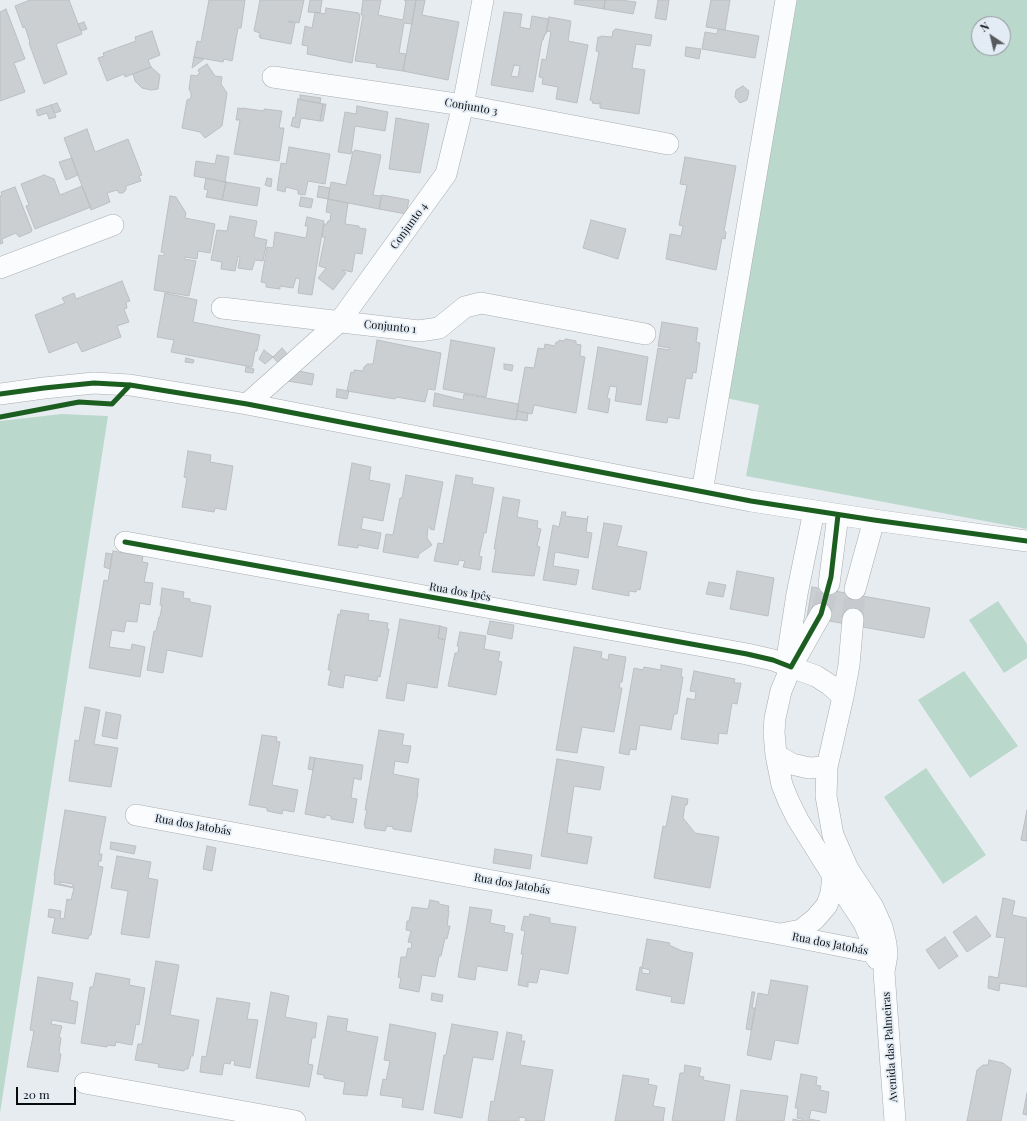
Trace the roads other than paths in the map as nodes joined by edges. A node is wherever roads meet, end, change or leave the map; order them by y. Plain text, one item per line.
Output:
1 (483, 0) edge
2 (786, 0) edge
3 (273, 77) dead end
4 (463, 106) junction
5 (668, 144) dead end
6 (113, 226) dead end
7 (0, 268) edge
8 (222, 308) dead end
9 (340, 322) junction
10 (645, 334) dead end
11 (0, 394) edge
12 (247, 404) junction
13 (702, 492) junction
14 (808, 510) junction
15 (838, 515) junction
16 (874, 520) junction
17 (1027, 541) edge
18 (125, 542) dead end
19 (821, 614) tunnel mouth
20 (853, 619) tunnel mouth
21 (783, 664) junction
22 (843, 697) junction
23 (776, 755) junction
24 (827, 767) junction
25 (136, 815) dead end
26 (833, 876) junction
27 (801, 930) junction
28 (780, 934) junction
29 (880, 953) junction
30 (86, 1083) dead end
31 (295, 1121) edge
32 (895, 1121) edge

1 - 4 street, Conjunto 4
2 - 13 street
3 - 4 street, Conjunto 3
4 - 5 street, Conjunto 3
4 - 9 street, Conjunto 4
6 - 7 street
8 - 9 street, Conjunto 1
9 - 10 street, Conjunto 1
9 - 12 street, Conjunto 4
11 - 12 street
12 - 13 street
13 - 14 street
14 - 15 street
14 - 21 street
15 - 16 street
15 - 16 street
16 - 17 street
18 - 21 street, Rua dos Ipês
19 - 21 street, Avenida das Palmeiras
20 - 22 street, Avenida das Palmeiras
21 - 22 street
21 - 23 street, Avenida das Palmeiras
22 - 24 street, Avenida das Palmeiras
23 - 24 street
23 - 26 street, Avenida das Palmeiras
24 - 29 street, Avenida das Palmeiras
25 - 28 street, Rua dos Jatobás
26 - 27 street
26 - 29 street, Avenida das Palmeiras
27 - 28 street
27 - 29 street, Rua dos Jatobás
28 - 29 street, Rua dos Jatobás
29 - 32 street, Avenida das Palmeiras
30 - 31 street

